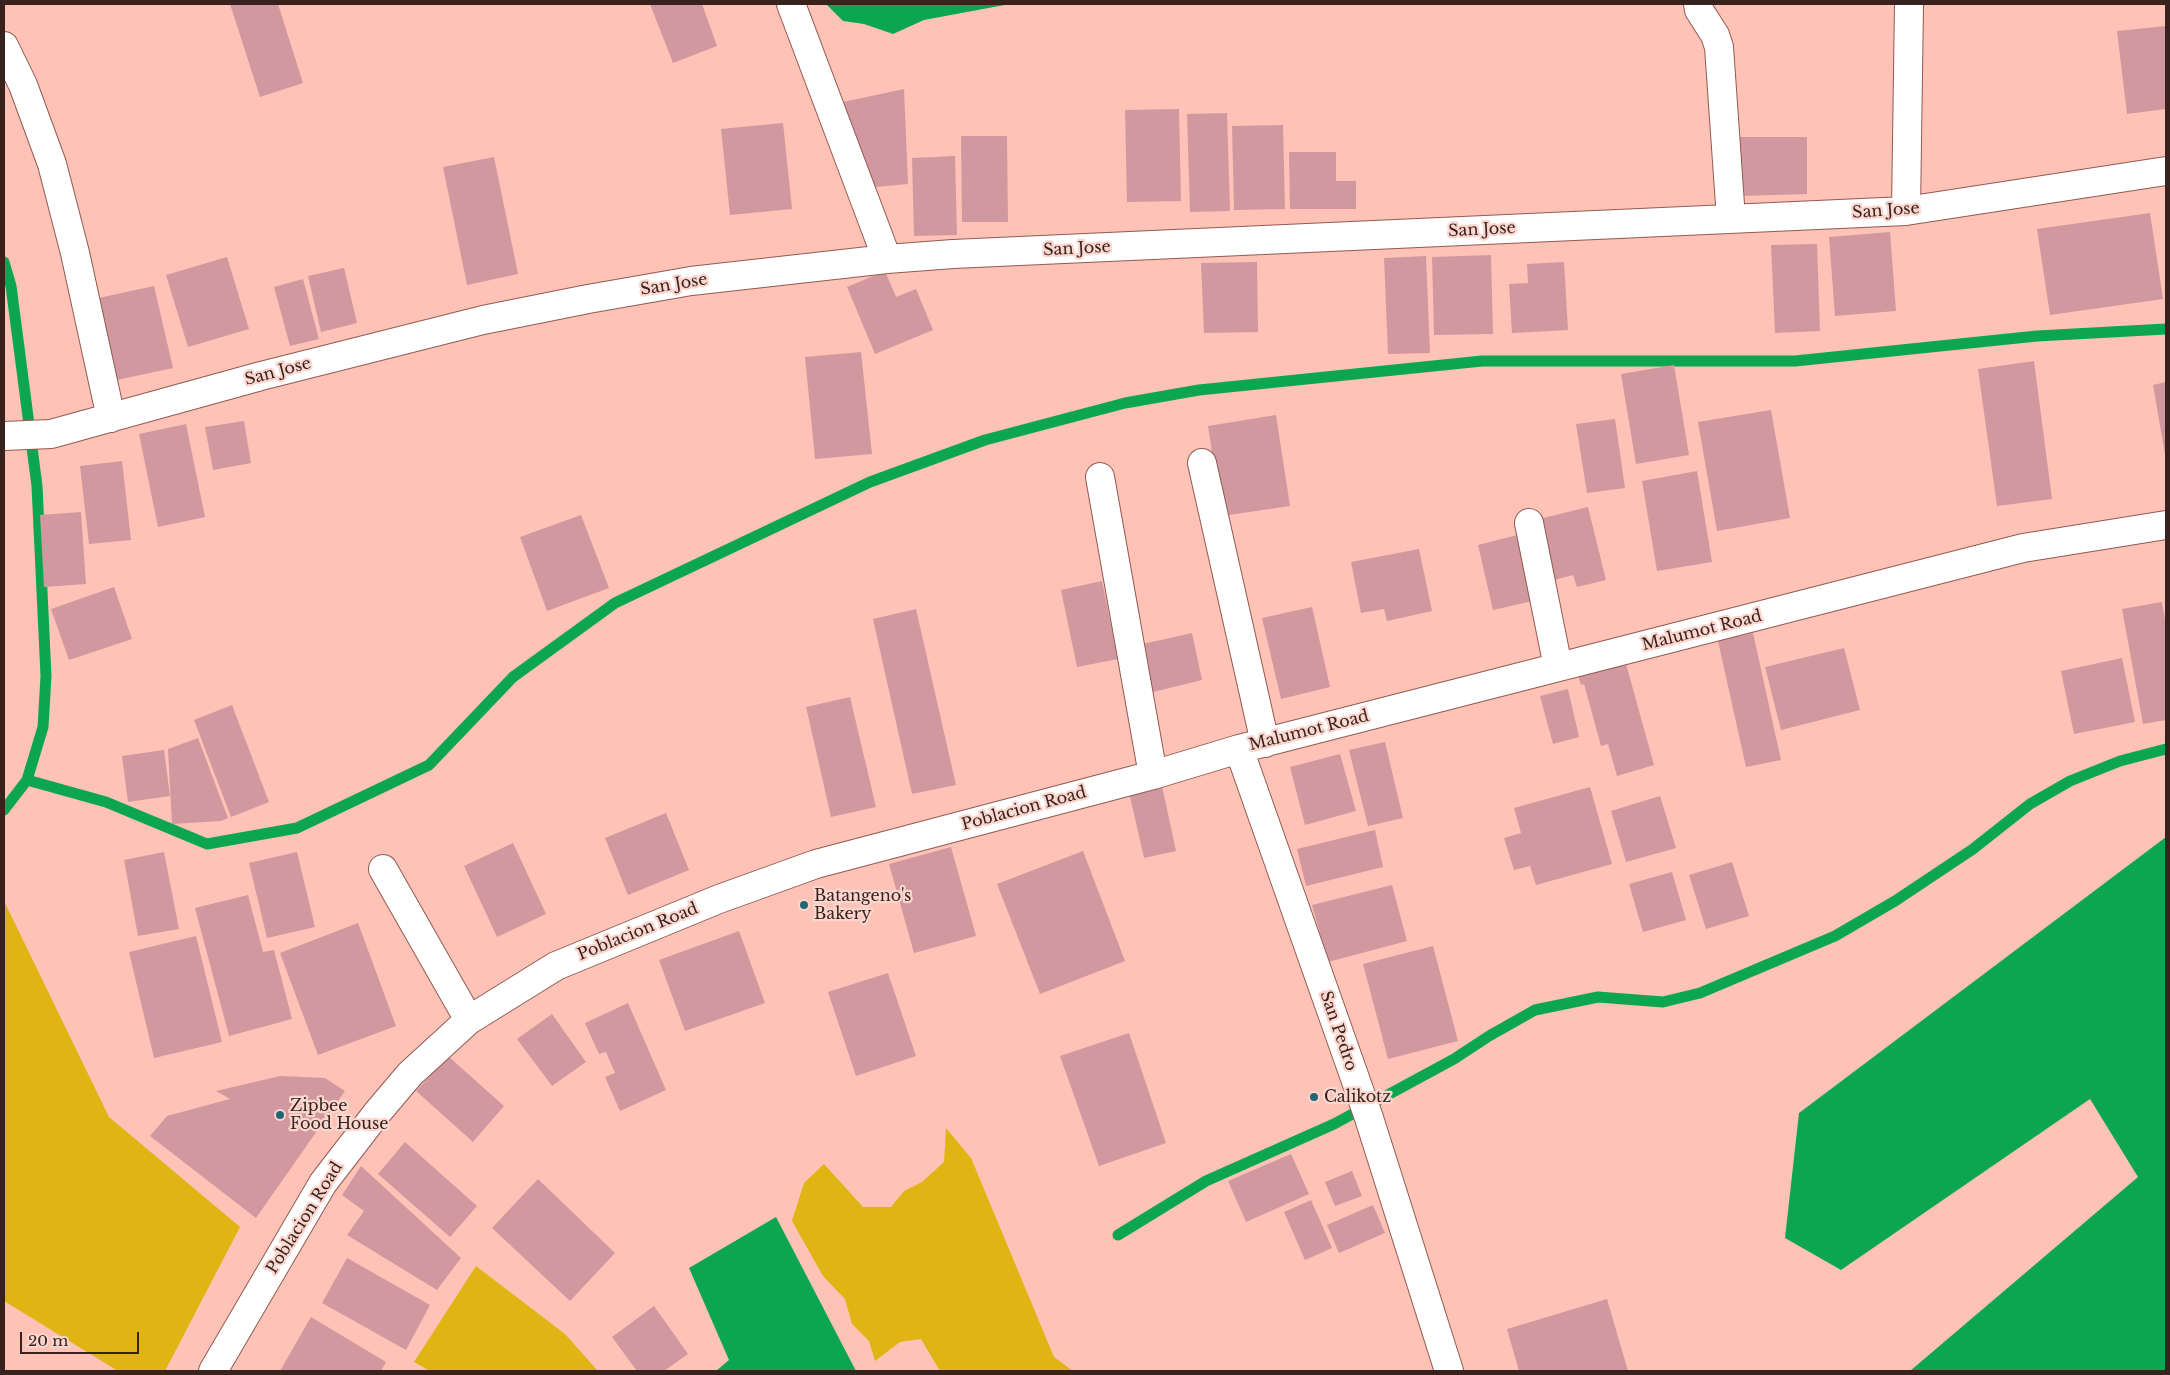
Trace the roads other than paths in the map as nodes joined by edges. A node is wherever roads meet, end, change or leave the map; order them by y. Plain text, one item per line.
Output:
1 (791, 4) edge
2 (1698, 4) edge
3 (1909, 4) edge
4 (4, 46) edge
5 (2166, 171) edge
6 (1906, 211) junction
7 (1731, 219) junction
8 (887, 259) junction
9 (110, 418) junction
10 (4, 436) edge
11 (1202, 463) dead end
12 (1100, 478) dead end
13 (1529, 523) dead end
14 (2166, 525) edge
15 (1558, 668) junction
16 (1252, 746) junction
17 (1152, 775) junction
18 (383, 870) dead end
19 (469, 1020) junction
20 (213, 1371) edge
21 (1449, 1371) edge

1 - 8 street
2 - 7 street
3 - 6 street
4 - 9 street
5 - 6 street, San Jose
6 - 7 street, San Jose
7 - 8 street, San Jose
8 - 9 street, San Jose
9 - 10 street, San Jose
11 - 16 street, San Pedro
12 - 17 street
13 - 15 street
14 - 15 street, Malumot Road
15 - 16 street, Malumot Road
16 - 17 street, Poblacion Road
16 - 21 street, San Pedro
17 - 19 street, Poblacion Road
18 - 19 street
19 - 20 street, Poblacion Road

